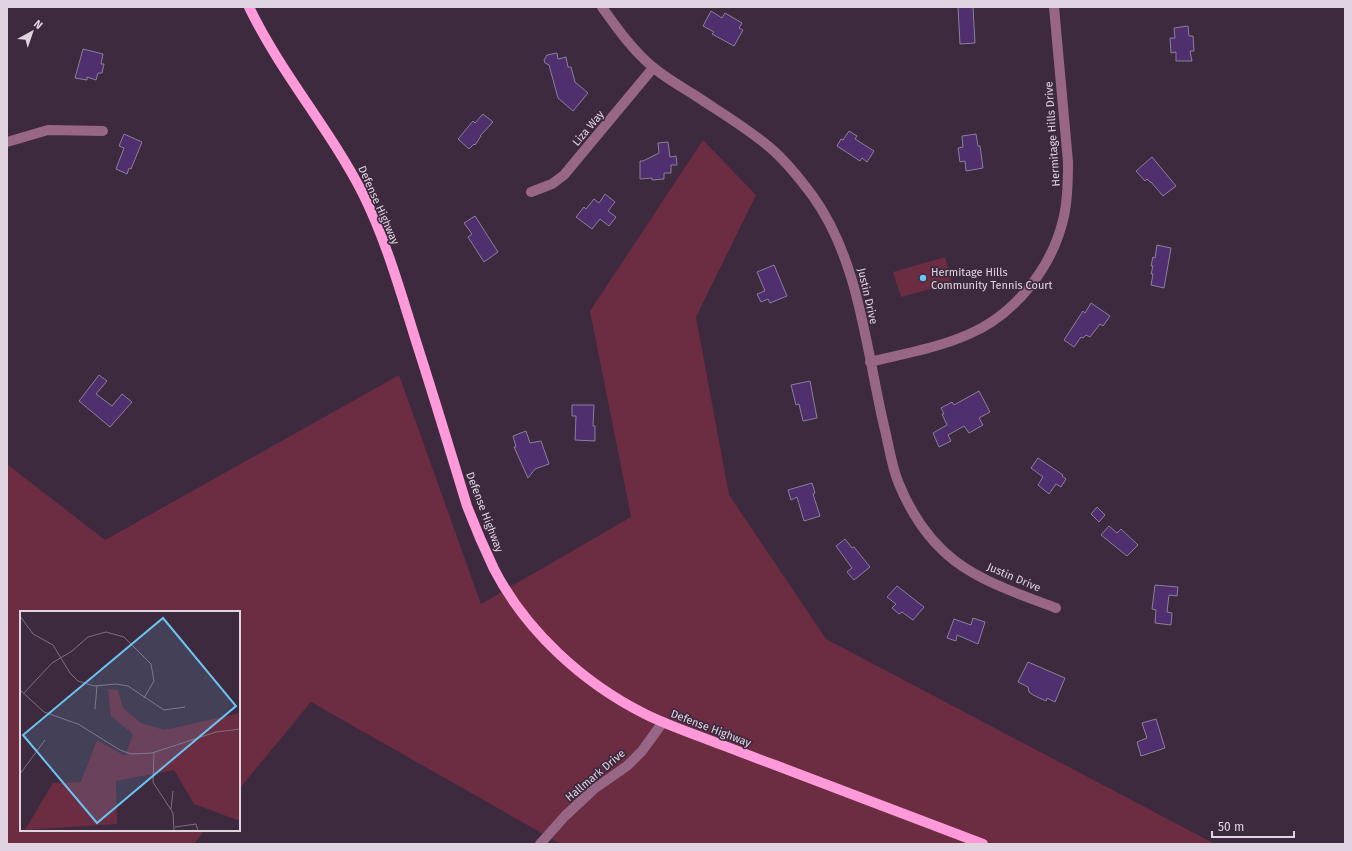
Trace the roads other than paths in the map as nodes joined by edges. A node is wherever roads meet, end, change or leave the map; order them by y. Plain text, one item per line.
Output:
1 (249, 7) edge
2 (602, 7) edge
3 (1054, 7) edge
4 (654, 68) junction
5 (103, 131) dead end
6 (7, 142) edge
7 (531, 192) dead end
8 (870, 362) junction
9 (1056, 608) dead end
10 (663, 722) junction
11 (540, 844) edge
12 (983, 844) edge

1 - 10 main road, Defense Highway
2 - 4 street, Justin Drive
3 - 8 street, Hermitage Hills Drive
4 - 7 street, Liza Way
4 - 8 street, Justin Drive
5 - 6 street
8 - 9 street, Justin Drive
10 - 11 street, Hallmark Drive
10 - 12 main road, Defense Highway

